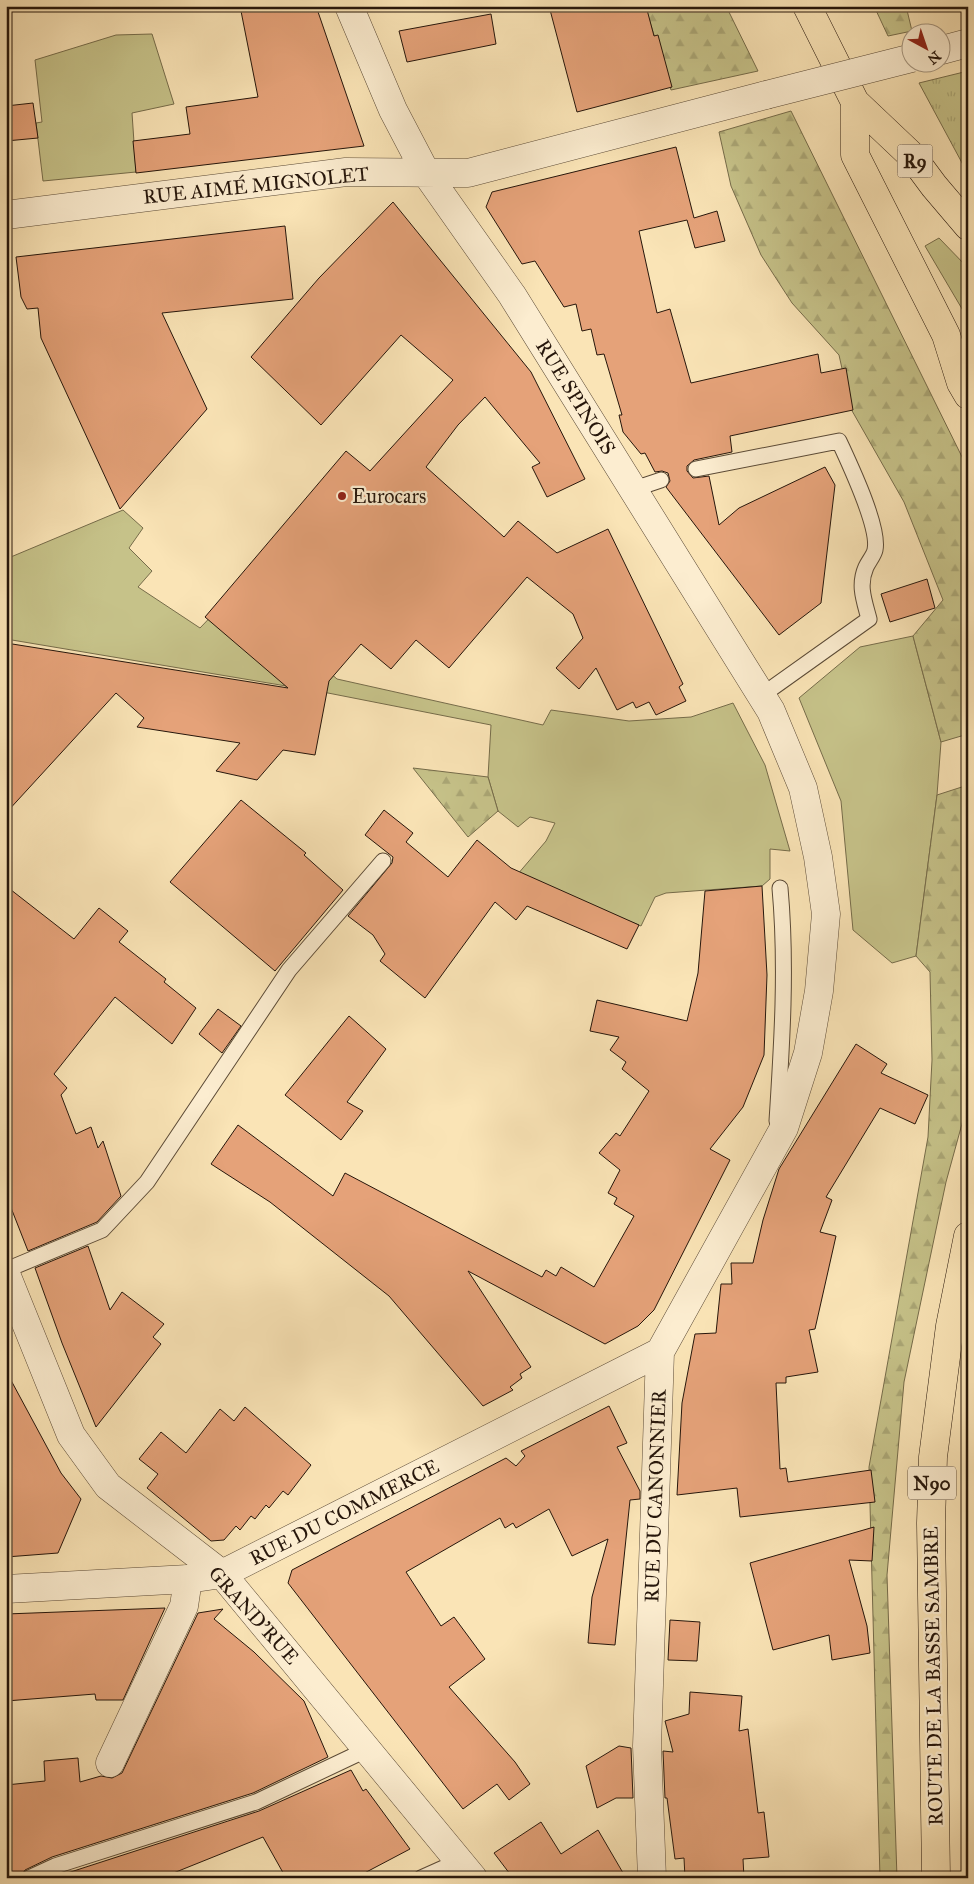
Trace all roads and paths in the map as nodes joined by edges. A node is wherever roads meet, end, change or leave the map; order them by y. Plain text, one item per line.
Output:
1 (348, 6) edge
2 (807, 6) edge
3 (968, 43) edge
4 (952, 47) edge
5 (902, 61) edge
6 (855, 102) junction
7 (426, 173) junction
8 (6, 215) edge
9 (968, 226) edge
10 (946, 335) junction
11 (968, 356) edge
12 (968, 396) edge
13 (696, 469) dead end
14 (661, 480) dead end
15 (634, 490) junction
16 (761, 696) junction
17 (803, 788) joint
18 (383, 861) dead end
19 (780, 888) dead end
20 (776, 1143) junction
21 (968, 1236) edge
22 (6, 1272) edge
23 (660, 1352) junction
24 (222, 1574) junction
25 (188, 1579) junction
26 (6, 1589) edge
27 (368, 1749) junction
28 (110, 1763) dead end
29 (466, 1869) edge
30 (29, 1878) edge
31 (421, 1878) edge
32 (652, 1878) edge
33 (936, 1878) edge

1 - 7 street, RUE SPINOIS
2 - 6 highway, R9
3 - 4 street
5 - 7 street, RUE AIMÉ MIGNOLET, bridge
6 - 9 highway, R9
6 - 10 highway
7 - 8 street, RUE AIMÉ MIGNOLET
7 - 15 street, RUE SPINOIS
10 - 11 highway
10 - 12 highway
13 - 16 lane
14 - 15 lane
15 - 16 street, RUE SPINOIS
16 - 17 street, RUE SPINOIS
17 - 20 street, RUE DU CANONNIER
18 - 22 lane
19 - 20 lane, RUE DU CANONNIER
20 - 23 street, RUE DU CANONNIER
21 - 33 highway, ROUTE DE LA BASSE SAMBRE / N90
22 - 24 street, GRAND'RUE
23 - 24 street, RUE DU COMMERCE
23 - 32 street, RUE DU CANONNIER
24 - 25 street, RUE DU COMMERCE
24 - 27 street, GRAND'RUE
25 - 26 street, RUE DU COMMERCE
25 - 28 street, GRAND'RUE
27 - 29 street, GRAND'RUE
27 - 30 lane
29 - 31 lane

